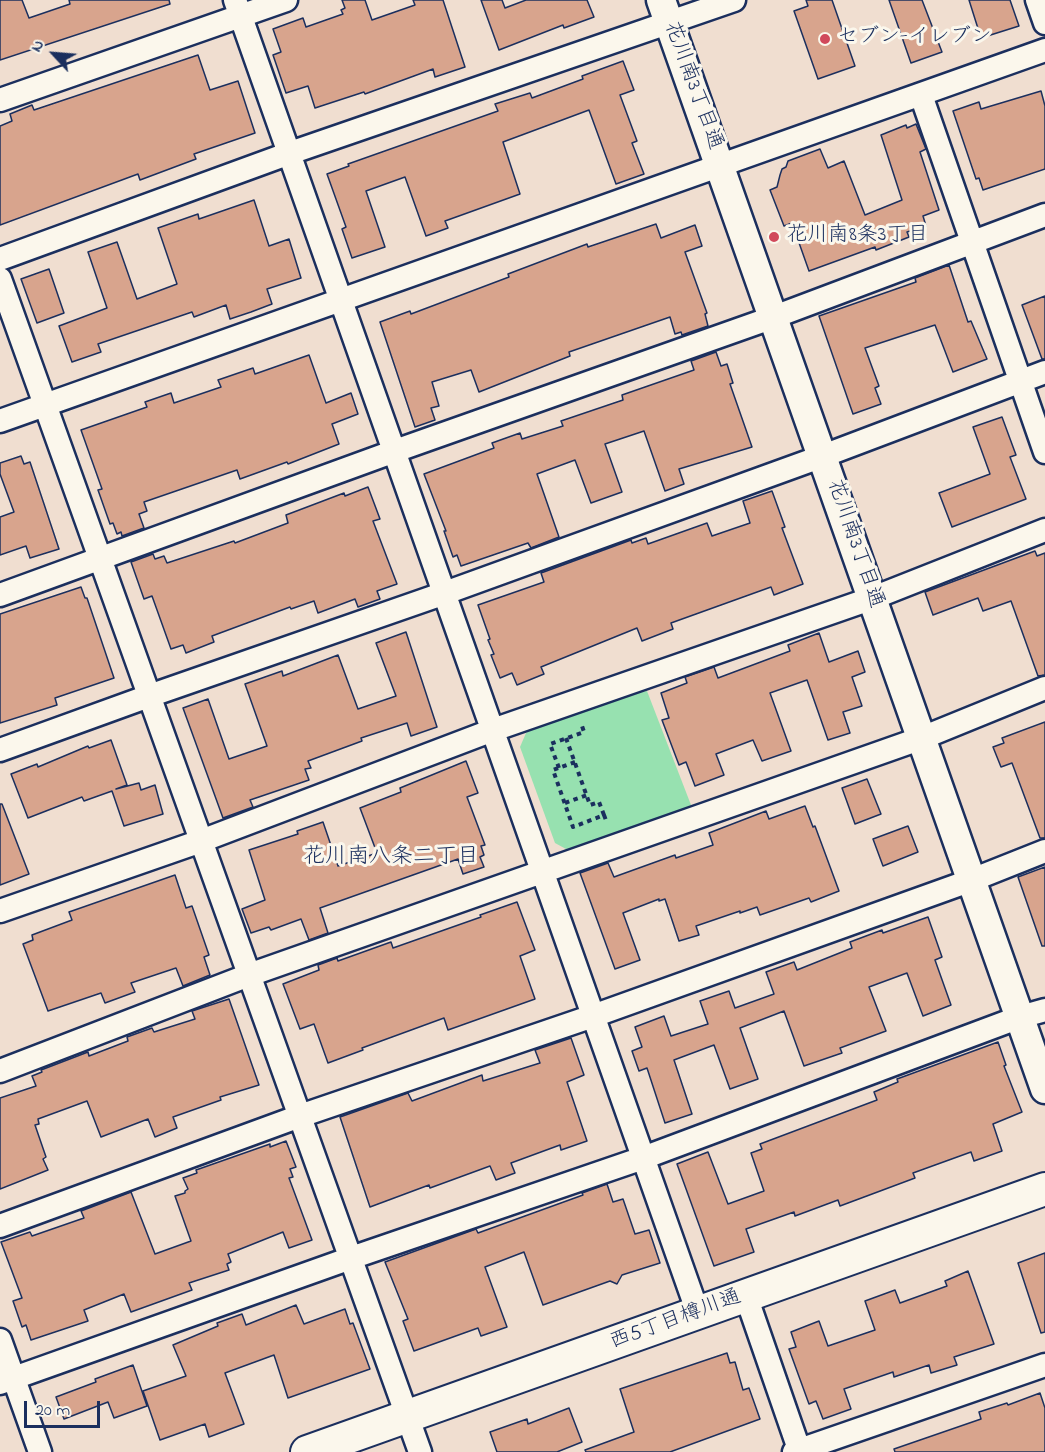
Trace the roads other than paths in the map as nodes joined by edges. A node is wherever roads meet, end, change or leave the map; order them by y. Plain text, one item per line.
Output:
1 (286, 0) edge
2 (734, 0) edge
3 (1037, 0) edge
4 (238, 8) edge
5 (665, 11) edge
6 (1045, 23) edge
7 (1045, 50) edge
8 (921, 95) junction
9 (0, 99) edge
10 (290, 153) junction
11 (720, 165) junction
12 (1045, 215) edge
13 (972, 242) junction
14 (0, 259) edge
15 (0, 279) edge
16 (342, 300) junction
17 (774, 317) junction
18 (1045, 372) edge
19 (1020, 381) junction
20 (44, 405) junction
21 (0, 421) edge
22 (395, 451) junction
23 (1045, 452) edge
24 (823, 456) junction
25 (1045, 530) edge
26 (99, 558) junction
27 (445, 593) junction
28 (0, 595) edge
29 (873, 598) junction
30 (1045, 688) edge
31 (149, 696) junction
32 (493, 730) junction
33 (922, 738) junction
34 (0, 750) edge
35 (201, 841) junction
36 (1045, 851) edge
37 (543, 873) junction
38 (972, 880) junction
39 (0, 911) edge
40 (249, 975) junction
41 (1033, 1014) edge
42 (593, 1016) junction
43 (0, 1071) edge
44 (1045, 1089) edge
45 (300, 1116) junction
46 (643, 1158) junction
47 (1045, 1189) edge
48 (0, 1226) edge
49 (351, 1258) junction
50 (746, 1296) junction
51 (698, 1313) junction
52 (0, 1340) edge
53 (1045, 1365) edge
54 (7, 1381) edge
55 (408, 1416) junction
56 (798, 1451) edge
57 (40, 1452) edge
58 (307, 1452) edge
59 (420, 1452) edge

1 - 4 street
2 - 5 street
3 - 6 street
4 - 9 street
4 - 10 street
5 - 10 street
5 - 11 street, 花川南3丁目通
7 - 8 street
8 - 11 street
8 - 13 street
10 - 14 street
10 - 16 street
11 - 16 street
11 - 17 street, 花川南3丁目通
12 - 13 street
13 - 17 street
13 - 19 street
15 - 20 street
16 - 20 street
16 - 22 street
17 - 22 street
17 - 24 street, 花川南3丁目通
18 - 19 street
19 - 23 street
19 - 24 street
20 - 21 street
20 - 26 street
22 - 26 street
22 - 27 street
24 - 27 street
24 - 29 street, 花川南3丁目通
25 - 29 street
26 - 28 street
26 - 31 street
27 - 31 street
27 - 32 street
29 - 32 street
29 - 33 street, 花川南3丁目通
30 - 33 street
31 - 34 street
31 - 35 street
32 - 35 street
32 - 37 street
33 - 37 street
33 - 38 street, 花川南3丁目通
35 - 39 street
35 - 40 street
36 - 38 street
37 - 40 street
37 - 42 street
38 - 41 street, 花川南3丁目通
38 - 42 street
40 - 43 street
40 - 45 street
41 - 44 street, 花川南3丁目通
41 - 46 street
42 - 45 street
42 - 46 street
45 - 48 street
45 - 49 street
46 - 49 street
46 - 51 street
47 - 50 main road, 西5丁目樽川通
49 - 54 street
49 - 55 street
50 - 51 main road, 西5丁目樽川通
50 - 56 street
51 - 55 main road, 西5丁目樽川通
52 - 54 street
53 - 56 street
54 - 57 street
55 - 58 main road, 西5丁目樽川通
55 - 59 street

